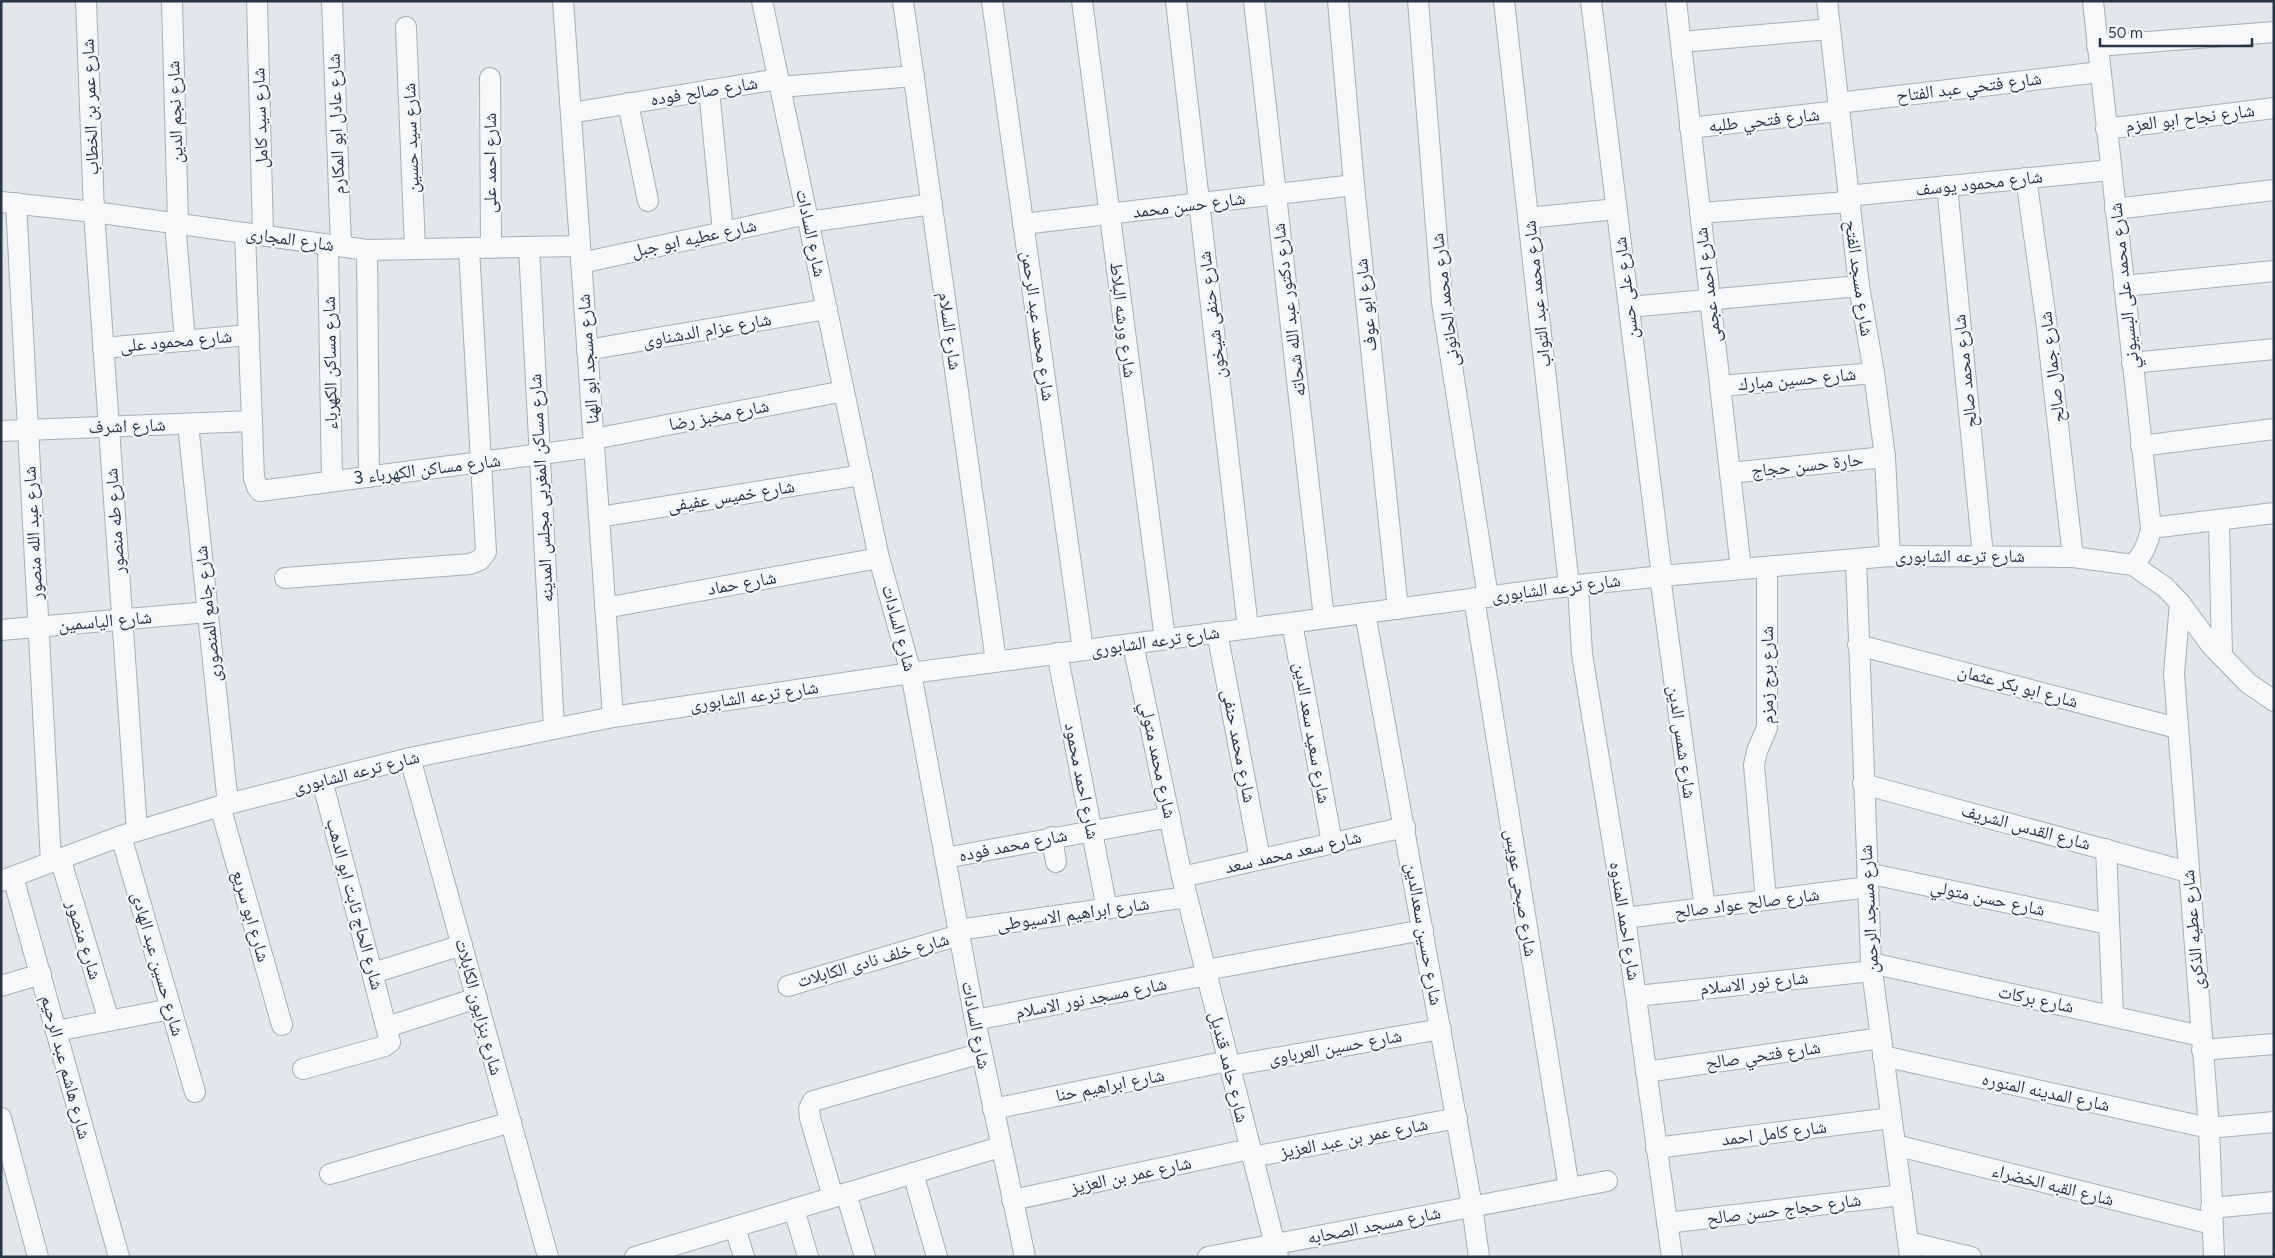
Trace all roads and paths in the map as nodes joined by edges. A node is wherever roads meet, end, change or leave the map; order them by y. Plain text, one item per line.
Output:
1 (86, 1) edge
2 (172, 1) edge
3 (257, 1) edge
4 (332, 1) edge
5 (563, 1) edge
6 (762, 1) edge
7 (903, 1) edge
8 (992, 1) edge
9 (1082, 1) edge
10 (1176, 1) edge
11 (1254, 1) edge
12 (1338, 1) edge
13 (1418, 1) edge
14 (1504, 1) edge
15 (1591, 1) edge
16 (1676, 1) edge
17 (1827, 1) edge
18 (2092, 1) edge
19 (406, 26) dead end
20 (1830, 29) junction
21 (2274, 32) edge
22 (1680, 42) junction
23 (2097, 46) junction
24 (2100, 72) junction
25 (914, 76) junction
26 (490, 78) dead end
27 (780, 83) junction
28 (709, 90) junction
29 (628, 103) junction
30 (1838, 107) junction
31 (2274, 108) edge
32 (571, 113) junction
33 (1690, 128) junction
34 (2106, 128) junction
35 (2111, 170) junction
36 (2026, 178) junction
37 (1354, 185) junction
38 (1946, 186) junction
39 (2274, 190) edge
40 (1275, 194) junction
41 (1848, 199) junction
42 (648, 201) dead end
43 (9, 203) edge
44 (932, 204) junction
45 (1200, 204) junction
46 (1617, 209) junction
47 (2115, 209) junction
48 (94, 212) junction
49 (1700, 213) junction
50 (1110, 214) junction
51 (808, 218) junction
52 (1528, 218) junction
53 (177, 223) junction
54 (1024, 224) junction
55 (723, 232) junction
56 (254, 234) junction
57 (335, 245) junction
58 (529, 247) junction
59 (468, 248) junction
60 (491, 248) junction
61 (415, 249) junction
62 (367, 250) junction
63 (581, 254) junction
64 (2274, 271) edge
65 (1858, 286) junction
66 (2124, 286) junction
67 (1710, 299) junction
68 (1629, 307) junction
69 (827, 309) junction
70 (249, 335) junction
71 (185, 341) junction
72 (103, 348) junction
73 (2274, 349) edge
74 (588, 350) junction
75 (2132, 363) junction
76 (1874, 373) junction
77 (1720, 386) junction
78 (844, 391) junction
79 (252, 421) junction
80 (188, 424) junction
81 (109, 427) junction
82 (2274, 429) edge
83 (28, 430) junction
84 (1, 431) edge
85 (594, 443) junction
86 (2141, 446) junction
87 (540, 454) junction
88 (1885, 457) junction
89 (481, 462) junction
90 (1730, 473) junction
91 (862, 475) junction
92 (369, 476) junction
93 (332, 481) junction
94 (2274, 513) edge
95 (599, 517) junction
96 (2219, 520) junction
97 (2151, 528) junction
98 (1890, 556) junction
99 (1983, 556) junction
100 (2073, 557) junction
101 (880, 558) junction
102 (1856, 559) junction
103 (2133, 565) junction
104 (1767, 567) junction
105 (1741, 569) junction
106 (1661, 576) junction
107 (285, 578) dead end
108 (1573, 586) junction
109 (1481, 598) junction
110 (2180, 603) junction
111 (605, 608) junction
112 (1398, 609) junction
113 (208, 612) junction
114 (1365, 613) junction
115 (1324, 618) junction
116 (122, 620) junction
117 (1292, 622) junction
118 (38, 627) junction
119 (1248, 628) junction
120 (1, 630) edge
121 (1217, 632) junction
122 (1165, 639) junction
123 (1132, 644) junction
124 (1858, 645) junction
125 (1083, 650) junction
126 (1057, 653) junction
127 (2222, 656) junction
128 (996, 662) junction
129 (911, 673) junction
130 (2274, 701) edge
131 (613, 717) junction
132 (2178, 728) junction
133 (554, 729) junction
134 (410, 758) junction
135 (322, 780) junction
136 (1863, 784) junction
137 (224, 805) junction
138 (1170, 817) junction
139 (1405, 827) junction
140 (1092, 830) junction
141 (129, 833) junction
142 (1052, 838) junction
143 (1332, 843) junction
144 (2106, 849) junction
145 (945, 858) junction
146 (1260, 859) junction
147 (55, 860) junction
148 (1056, 862) dead end
149 (2188, 872) junction
150 (1182, 877) junction
151 (7, 879) edge
152 (1868, 880) junction
153 (1187, 897) junction
154 (1766, 900) junction
155 (1705, 908) junction
156 (1107, 909) junction
157 (1625, 918) junction
158 (2108, 924) junction
159 (1423, 930) junction
160 (959, 933) junction
161 (462, 945) junction
162 (1872, 967) junction
163 (373, 973) junction
164 (1206, 973) junction
165 (41, 974) junction
166 (1, 986) edge
167 (788, 986) dead end
168 (1637, 996) junction
169 (477, 998) junction
170 (171, 1009) junction
171 (2113, 1015) junction
172 (975, 1020) junction
173 (108, 1021) junction
174 (282, 1025) dead end
175 (387, 1027) junction
176 (1440, 1029) junction
177 (56, 1031) junction
178 (2202, 1043) junction
179 (2274, 1044) edge
180 (1882, 1047) junction
181 (982, 1054) junction
182 (1229, 1064) junction
183 (303, 1069) dead end
184 (1646, 1072) junction
185 (195, 1092) dead end
186 (992, 1109) junction
187 (1, 1118) edge
188 (1457, 1118) junction
189 (1891, 1118) junction
190 (511, 1122) junction
191 (2274, 1122) edge
192 (2209, 1128) junction
193 (1895, 1146) junction
194 (1000, 1147) junction
195 (1656, 1148) junction
196 (1251, 1153) junction
197 (913, 1173) junction
198 (330, 1174) dead end
199 (1607, 1180) dead end
200 (1569, 1188) junction
201 (840, 1195) junction
202 (1902, 1195) junction
203 (1012, 1200) junction
204 (2274, 1202) edge
205 (1472, 1206) junction
206 (794, 1209) junction
207 (2211, 1216) junction
208 (1667, 1224) junction
209 (735, 1227) junction
210 (1909, 1249) edge
211 (1276, 1250) edge
212 (38, 1257) edge
213 (119, 1257) edge
214 (548, 1257) edge
215 (635, 1257) edge
216 (744, 1257) edge
217 (808, 1257) edge
218 (865, 1257) edge
219 (937, 1257) edge
220 (1025, 1257) edge
221 (1208, 1257) edge
222 (1478, 1257) edge
223 (1672, 1257) edge
224 (1971, 1257) edge
225 (2214, 1257) edge

1 - 48 street, شارع عمر بن الخطاب
2 - 53 street, شارع نجم الدين
3 - 56 street, شارع سيد كامل
4 - 57 street, شارع عادل ابو المكارم
5 - 32 street, شارع مسجد ابو الهنا
6 - 27 street, شارع السادات
7 - 25 street, شارع السلام
8 - 54 street, شارع محمد عبد الرحمن
9 - 50 street, شارع ورشه البلاط
10 - 45 street, شارع حنفى شيخون
11 - 40 street, شارع دكتور عبد الله شحاته
12 - 37 street, شارع ابو عوف
13 - 109 street, شارع محمد الحانونى
14 - 52 street, شارع محمد عبد التواب
15 - 46 street, شارع على حسن
16 - 22 street, شارع احمد عجمى
17 - 20 street, شارع مسجد الفتح
18 - 23 street, شارع محمد على البسيوني
19 - 61 street, شارع سيد حسين
20 - 22 street
20 - 30 street, شارع مسجد الفتح
21 - 23 street
22 - 33 street, شارع احمد عجمى
23 - 24 street, شارع محمد على البسيوني
24 - 30 street, شارع فتحي عبد الفتاح
24 - 34 street, شارع محمد على البسيوني
25 - 27 street, شارع صالح فوده
25 - 44 street, شارع السلام
26 - 60 street, شارع احمد على
27 - 28 street, شارع صالح فوده
27 - 51 street, شارع السادات
28 - 29 street, شارع صالح فوده
28 - 55 street
29 - 32 street, شارع صالح فوده
29 - 42 street, شارع صالح فوده
30 - 33 street, شارع فتحي طلبه
30 - 41 street, شارع مسجد الفتح
31 - 34 street, شارع نجاح ابو العزم
32 - 63 street, شارع مسجد ابو الهنا
33 - 49 street, شارع احمد عجمى
34 - 35 street, شارع محمد على البسيوني
35 - 36 street, شارع محمود يوسف
35 - 47 street, شارع محمد على البسيوني
36 - 38 street, شارع محمود يوسف
36 - 100 street, شارع جمال صالح
37 - 40 street, شارع حسن محمد
37 - 112 street, شارع ابو عوف
38 - 41 street, شارع محمود يوسف
38 - 99 street, شارع محمد صالح
39 - 47 street
40 - 45 street, شارع حسن محمد
40 - 115 street, شارع دكتور عبد الله شحاته
41 - 49 street, شارع محمود يوسف
41 - 65 street, شارع مسجد الفتح
43 - 48 street, شارع المجارى
43 - 83 street, شارع عبد الله منصور
44 - 51 street, شارع عطيه ابو جبل
44 - 128 street, شارع السلام
45 - 50 street, شارع حسن محمد
45 - 119 street, شارع حنفى شيخون
46 - 52 street
46 - 68 street, شارع على حسن
47 - 66 street, شارع محمد على البسيوني
48 - 53 street, شارع المجارى
48 - 72 street, شارع طه منصور
49 - 67 street, شارع احمد عجمى
50 - 54 street, شارع حسن محمد
50 - 122 street, شارع ورشه البلاط
51 - 55 street, شارع عطيه ابو جبل
51 - 69 street, شارع السادات
52 - 108 street, شارع محمد عبد التواب
53 - 56 street, شارع المجارى
53 - 71 street, شارع نجم الدين
54 - 125 street, شارع محمد عبد الرحمن
55 - 63 street, شارع عطيه ابو جبل
56 - 57 street, شارع المجارى
56 - 70 street
57 - 62 street, شارع المجارى
57 - 93 street, شارع مساكن الكهرباء
58 - 60 street, شارع المجارى
58 - 63 street, شارع المجارى
58 - 87 street, شارع مساكن المغربى مجلس المدينه
59 - 60 street, شارع المجارى
59 - 61 street, شارع المجارى
59 - 89 street
61 - 62 street, شارع المجارى
62 - 92 street
63 - 74 street, شارع مسجد ابو الهنا
64 - 66 street
65 - 67 street
65 - 76 street, شارع مسجد الفتح
66 - 75 street, شارع محمد على البسيوني
67 - 68 street
67 - 77 street, شارع احمد عجمى
68 - 106 street, شارع على حسن
69 - 74 street, شارع عزام الدشناوى
69 - 78 street, شارع السادات
70 - 71 street, شارع محمود على
70 - 79 street
71 - 72 street, شارع محمود على
72 - 81 street, شارع طه منصور
73 - 75 street
74 - 85 street, شارع مسجد ابو الهنا
75 - 86 street, شارع محمد على البسيوني
76 - 77 street, شارع حسين مبارك
76 - 88 street, شارع مسجد الفتح
77 - 90 street, شارع احمد عجمى
78 - 85 street, شارع مخبز رضا
78 - 91 street, شارع السادات
79 - 80 street, شارع اشرف
79 - 93 street, شارع مساكن الكهرباء 3
80 - 81 street, شارع اشرف
80 - 113 street, شارع جامع المنصورى
81 - 83 street, شارع اشرف
81 - 116 street, شارع طه منصور
82 - 86 street
83 - 84 street, شارع اشرف
83 - 118 street, شارع عبد الله منصور
85 - 87 street, شارع مساكن الكهرباء 3
85 - 95 street, شارع مسجد ابو الهنا
86 - 97 street, شارع محمد على البسيوني
87 - 89 street, شارع مساكن الكهرباء 3
87 - 133 street, شارع مساكن المغربى مجلس المدينه
88 - 90 street, حارة حسن حجاج
88 - 98 street, شارع مسجد الفتح
89 - 92 street, شارع مساكن الكهرباء 3
89 - 107 street
90 - 105 street, شارع احمد عجمى
91 - 95 street, شارع خميس عفيفى
91 - 101 street, شارع السادات
92 - 93 street, شارع مساكن الكهرباء 3
94 - 96 street
95 - 111 street, شارع مسجد ابو الهنا
96 - 97 street
96 - 127 street
97 - 103 street, شارع محمد على البسيوني
98 - 99 street, شارع ترعه الشابورى
98 - 102 street, شارع ترعه الشابورى
99 - 100 street, شارع ترعه الشابورى
100 - 103 street, شارع ترعه الشابورى
101 - 111 street, شارع حماد
101 - 129 street, شارع السادات
102 - 104 street, شارع ترعه الشابورى
102 - 124 street, شارع مسجد الرحمن
103 - 110 street, شارع ترعه الشابورى
104 - 105 street, شارع ترعه الشابورى
104 - 154 street, شارع برج زمزم
105 - 106 street, شارع ترعه الشابورى
106 - 108 street, شارع ترعه الشابورى
106 - 155 street, شارع شمس الدين
108 - 109 street, شارع ترعه الشابورى
108 - 157 street, شارع احمد المندوه
109 - 112 street, شارع ترعه الشابورى
109 - 200 street, شارع صبحى عويس
110 - 127 street, شارع ترعه الشابورى
110 - 132 street, شارع عطيه الذكرى
111 - 131 street, شارع مسجد ابو الهنا
112 - 114 street, شارع ترعه الشابورى
113 - 116 street, شارع الياسمين
113 - 137 street, شارع جامع المنصورى
114 - 115 street, شارع ترعه الشابورى
114 - 139 street, شارع حسين سعدالدين
115 - 117 street, شارع ترعه الشابورى
116 - 118 street, شارع الياسمين
116 - 141 street, شارع طه منصور
117 - 119 street, شارع ترعه الشابورى
117 - 143 street, شارع سعيد سعد الدين
118 - 120 street, شارع الياسمين
118 - 147 street, شارع عبد الله منصور
119 - 121 street, شارع ترعه الشابورى
121 - 122 street, شارع ترعه الشابورى
121 - 146 street, شارع محمد حنفى
122 - 123 street, شارع ترعه الشابورى
123 - 125 street, شارع ترعه الشابورى
123 - 138 street, شارع محمد متولي
124 - 132 street, شارع ابو بكر عثمان
124 - 136 street, شارع مسجد الرحمن
125 - 126 street, شارع ترعه الشابورى
126 - 128 street, شارع ترعه الشابورى
126 - 140 street, شارع احمد محمود
127 - 130 street, شارع ترعه الشابورى
128 - 129 street, شارع ترعه الشابورى
129 - 131 street, شارع ترعه الشابورى
129 - 145 street, شارع السادات
131 - 133 street, شارع ترعه الشابورى
132 - 149 street, شارع عطيه الذكرى
133 - 134 street, شارع ترعه الشابورى
134 - 135 street, شارع ترعه الشابورى
134 - 161 street, شارع بنزايون الكابلات
135 - 137 street, شارع ترعه الشابورى
135 - 163 street, شارع الحاج ثابت ابو الدهب
136 - 144 street, شارع القدس الشريف
136 - 152 street, شارع مسجد الرحمن
137 - 141 street, شارع ترعه الشابورى
137 - 174 street, شارع ابو سريع
138 - 140 street, شارع محمد فوده
138 - 150 street, شارع محمد متولي
139 - 143 street, شارع سعد محمد سعد
139 - 159 street, شارع حسين سعدالدين
140 - 142 street, شارع محمد فوده
140 - 156 street, شارع احمد محمود
141 - 147 street, شارع ترعه الشابورى
141 - 170 street, شارع حسين عبد الهادى
142 - 145 street, شارع محمد فوده
142 - 148 street
143 - 146 street, شارع سعد محمد سعد
144 - 149 street, شارع القدس الشريف
144 - 158 street
145 - 160 street, شارع السادات
146 - 150 street, شارع سعد محمد سعد
147 - 151 street, شارع ترعه الشابورى
147 - 173 street, شارع منصور
149 - 178 street, شارع عطيه الذكرى
150 - 153 street, شارع حامد قنديل
151 - 165 street, شارع هاشم عبد الرحيم
152 - 154 street, شارع صالح عواد صالح
152 - 158 street, شارع حسن متولي
152 - 162 street, شارع مسجد الرحمن
153 - 156 street, شارع ابراهيم الاسيوطى
153 - 164 street, شارع حامد قنديل
154 - 155 street, شارع صالح عواد صالح
155 - 157 street, شارع صالح عواد صالح
156 - 160 street, شارع ابراهيم الاسيوطى
157 - 168 street, شارع احمد المندوه
158 - 171 street
159 - 164 street, شارع مسجد نور الاسلام
159 - 176 street, شارع حسين سعدالدين
160 - 167 street, شارع خلف نادى الكابلات
160 - 172 street, شارع السادات
161 - 163 street
161 - 169 street, شارع بنزايون الكابلات
162 - 168 street, شارع نور الاسلام
162 - 171 street, شارع بركات
162 - 180 street, شارع مسجد الرحمن
163 - 175 street, شارع الحاج ثابت ابو الدهب
164 - 172 street, شارع مسجد نور الاسلام
164 - 182 street, شارع حامد قنديل
165 - 166 street
165 - 177 street, شارع هاشم عبد الرحيم
168 - 184 street, شارع احمد المندوه
169 - 175 street
169 - 190 street, شارع بنزايون الكابلات
170 - 173 street
170 - 185 street, شارع حسين عبد الهادى
171 - 178 street, شارع بركات
172 - 181 street, شارع السادات
173 - 177 street
175 - 183 street
176 - 182 street, شارع حسين العرباوى
176 - 188 street, شارع حسين سعدالدين
177 - 213 street, شارع هاشم عبد الرحيم
178 - 179 street, شارع بركات
178 - 192 street, شارع عطيه الذكرى
180 - 184 street, شارع فتحي صالح
180 - 189 street, شارع مسجد الرحمن
180 - 192 street, شارع المدينه المنوره
181 - 186 street, شارع السادات
181 - 201 street
182 - 186 street, شارع ابراهيم حنا
182 - 196 street, شارع حامد قنديل
184 - 195 street, شارع احمد المندوه
186 - 194 street, شارع السادات
187 - 212 street
188 - 196 street, شارع عمر بن عبد العزيز
188 - 205 street, شارع حسين سعدالدين
189 - 193 street, شارع مسجد الرحمن
189 - 195 street, شارع كامل احمد
190 - 198 street
190 - 214 street, شارع بنزايون الكابلات
191 - 192 street, شارع المدينه المنوره
192 - 207 street, شارع عطيه الذكرى
193 - 202 street, شارع مسجد الرحمن
193 - 207 street, شارع القبه الخضراء
194 - 197 street
194 - 203 street, شارع السادات
195 - 208 street, شارع احمد المندوه
196 - 203 street, شارع عمر بن العزيز
196 - 211 street, شارع حامد قنديل
197 - 201 street
197 - 219 street
199 - 200 street, شارع مسجد الصحابه
200 - 205 street, شارع مسجد الصحابه
201 - 206 street
201 - 218 street
202 - 208 street, شارع حجاج حسن صالح
202 - 210 street, شارع مسجد الرحمن
203 - 220 street, شارع السادات
204 - 207 street, شارع القبه الخضراء
205 - 211 street, شارع مسجد الصحابه
205 - 222 street, شارع حسين سعدالدين
206 - 209 street
206 - 217 street
207 - 225 street, شارع عطيه الذكرى
208 - 223 street, شارع احمد المندوه
209 - 215 street
209 - 216 street
210 - 224 street
211 - 221 street, شارع مسجد الصحابه

